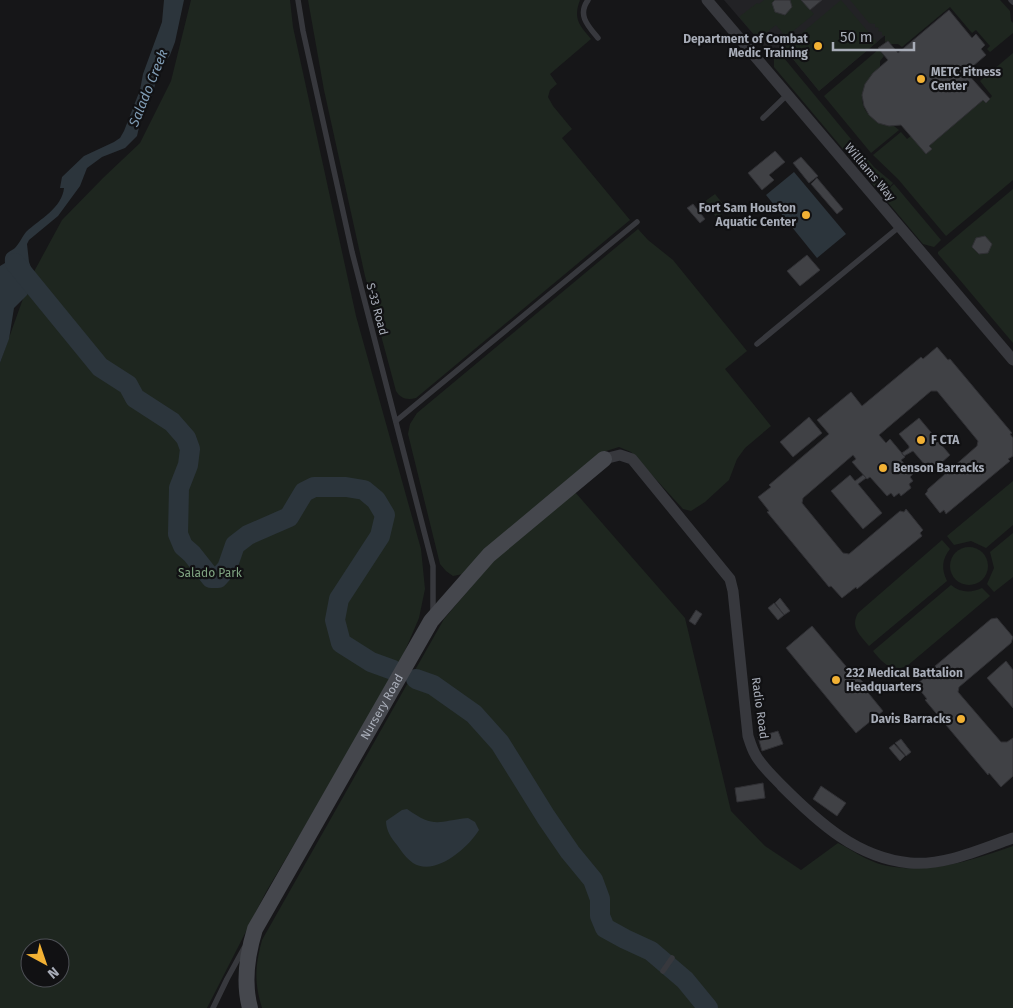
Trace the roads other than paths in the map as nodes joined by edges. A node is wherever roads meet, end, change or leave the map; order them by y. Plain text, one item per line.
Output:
1 (298, 0) edge
2 (588, 0) edge
3 (707, 0) edge
4 (598, 38) dead end
5 (787, 95) junction
6 (763, 118) dead end
7 (637, 222) dead end
8 (899, 227) junction
9 (757, 344) dead end
10 (1013, 360) edge
11 (396, 420) junction
12 (604, 459) joint
13 (431, 621) junction
14 (1013, 838) edge
15 (255, 929) junction
16 (672, 958) dead end
17 (663, 971) dead end
18 (213, 1008) edge
19 (250, 1008) edge

1 - 11 lane, S-33 Road
2 - 4 lane
3 - 5 street, Williams Way
5 - 6 lane
5 - 8 street, Williams Way
7 - 11 lane
8 - 9 lane
8 - 10 street, Williams Way
11 - 13 lane, S-33 Road
12 - 13 street, Nursery Road
12 - 14 street, Radio Road
13 - 15 street, Nursery Road
15 - 18 lane
15 - 19 street, Nursery Road
16 - 17 lane

